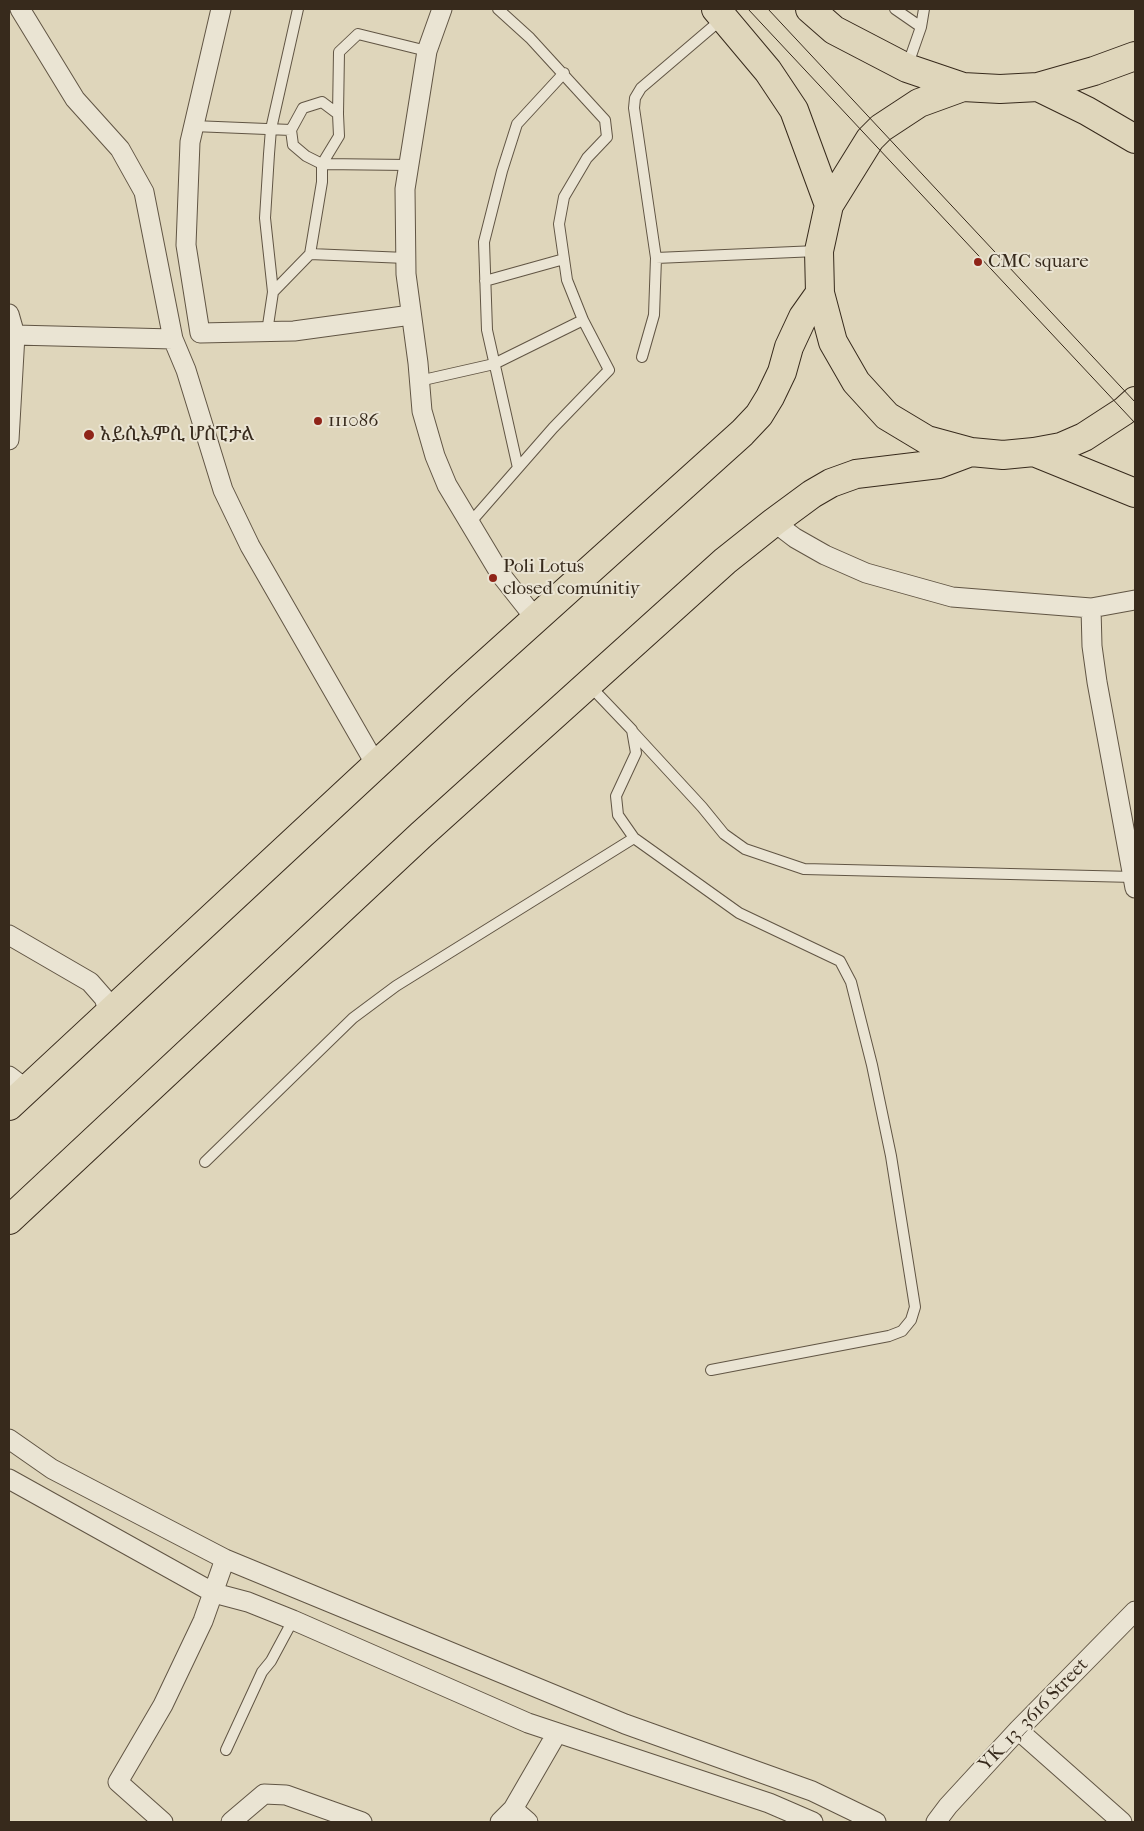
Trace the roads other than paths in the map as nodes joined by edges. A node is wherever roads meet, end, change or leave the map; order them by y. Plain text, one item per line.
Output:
1 (20, 9) edge
2 (221, 9) edge
3 (298, 9) edge
4 (442, 9) edge
5 (498, 9) edge
6 (810, 9) edge
7 (895, 9) edge
8 (924, 9) edge
9 (719, 13) edge
10 (921, 27) junction
11 (427, 51) junction
12 (1135, 56) edge
13 (907, 68) junction
14 (564, 73) junction
15 (1038, 87) junction
16 (962, 88) junction
17 (338, 114) junction
18 (193, 126) junction
19 (271, 129) junction
20 (291, 130) junction
21 (1135, 139) edge
22 (322, 164) junction
23 (408, 165) junction
24 (829, 205) junction
25 (819, 251) junction
26 (310, 254) junction
27 (406, 258) junction
28 (656, 258) junction
29 (564, 259) junction
30 (485, 282) junction
31 (273, 292) junction
32 (820, 292) junction
33 (9, 314) edge
34 (411, 315) junction
35 (583, 320) junction
36 (268, 332) junction
37 (15, 335) junction
38 (173, 339) junction
39 (642, 357) dead end
40 (494, 364) junction
41 (419, 381) junction
42 (1135, 401) edge
43 (9, 440) edge
44 (971, 452) junction
45 (1034, 452) junction
46 (518, 468) junction
47 (1135, 493) edge
48 (774, 522) junction
49 (469, 524) junction
50 (1135, 600) edge
51 (1091, 608) junction
52 (536, 618) junction
53 (589, 685) junction
54 (632, 730) junction
55 (376, 765) junction
56 (634, 838) junction
57 (1135, 880) edge
58 (9, 935) edge
59 (109, 1012) junction
60 (15, 1090) edge
61 (206, 1162) dead end
62 (9, 1220) edge
63 (710, 1370) dead end
64 (9, 1439) edge
65 (9, 1479) edge
66 (225, 1559) junction
67 (214, 1593) junction
68 (1135, 1611) edge
69 (294, 1620) junction
70 (1018, 1730) junction
71 (557, 1734) junction
72 (226, 1750) dead end
73 (507, 1816) edge
74 (163, 1822) edge
75 (231, 1822) edge
76 (362, 1822) edge
77 (528, 1822) edge
78 (813, 1822) edge
79 (876, 1822) edge
80 (936, 1822) edge
81 (1122, 1822) edge

1 - 38 street
2 - 18 street
3 - 19 lane
4 - 11 street
5 - 14 lane
6 - 13 main road
7 - 10 lane
8 - 10 lane
9 - 24 main road
9 - 28 lane
10 - 13 lane
11 - 17 lane
11 - 23 street
12 - 15 main road
13 - 16 main road
14 - 29 lane
14 - 30 lane
15 - 16 main road
15 - 21 main road
16 - 24 main road
17 - 20 lane
17 - 22 lane
18 - 19 lane
18 - 36 street
19 - 20 lane
19 - 31 lane
20 - 22 lane
22 - 23 lane
22 - 26 lane
23 - 27 street
24 - 25 main road
25 - 28 lane
25 - 32 main road
26 - 27 lane
26 - 31 lane
27 - 34 street
28 - 39 lane
29 - 30 lane
29 - 35 lane
30 - 40 lane
31 - 36 lane
32 - 44 main road
32 - 52 main road
33 - 37 street
34 - 36 street
34 - 41 street
35 - 40 lane
35 - 46 lane
37 - 38 street
37 - 43 street
38 - 55 street
40 - 41 lane
40 - 46 lane
41 - 49 street
42 - 45 main road
44 - 45 main road
44 - 48 main road
45 - 47 main road
46 - 49 lane
48 - 51 street
48 - 53 main road
49 - 52 street
50 - 51 street
51 - 57 street
52 - 55 main road
53 - 54 lane
53 - 62 main road
54 - 56 lane
54 - 57 lane
55 - 59 main road
56 - 61 lane
56 - 63 lane
58 - 59 street
59 - 60 main road
64 - 66 street
65 - 67 street
66 - 67 street
66 - 79 street
67 - 69 street
67 - 74 street
68 - 70 street, YK_13_3616 Street
69 - 71 street
69 - 72 lane
70 - 80 street, YK_13_3616 Street
70 - 81 street
71 - 73 street
71 - 78 street
73 - 77 street
75 - 76 street

